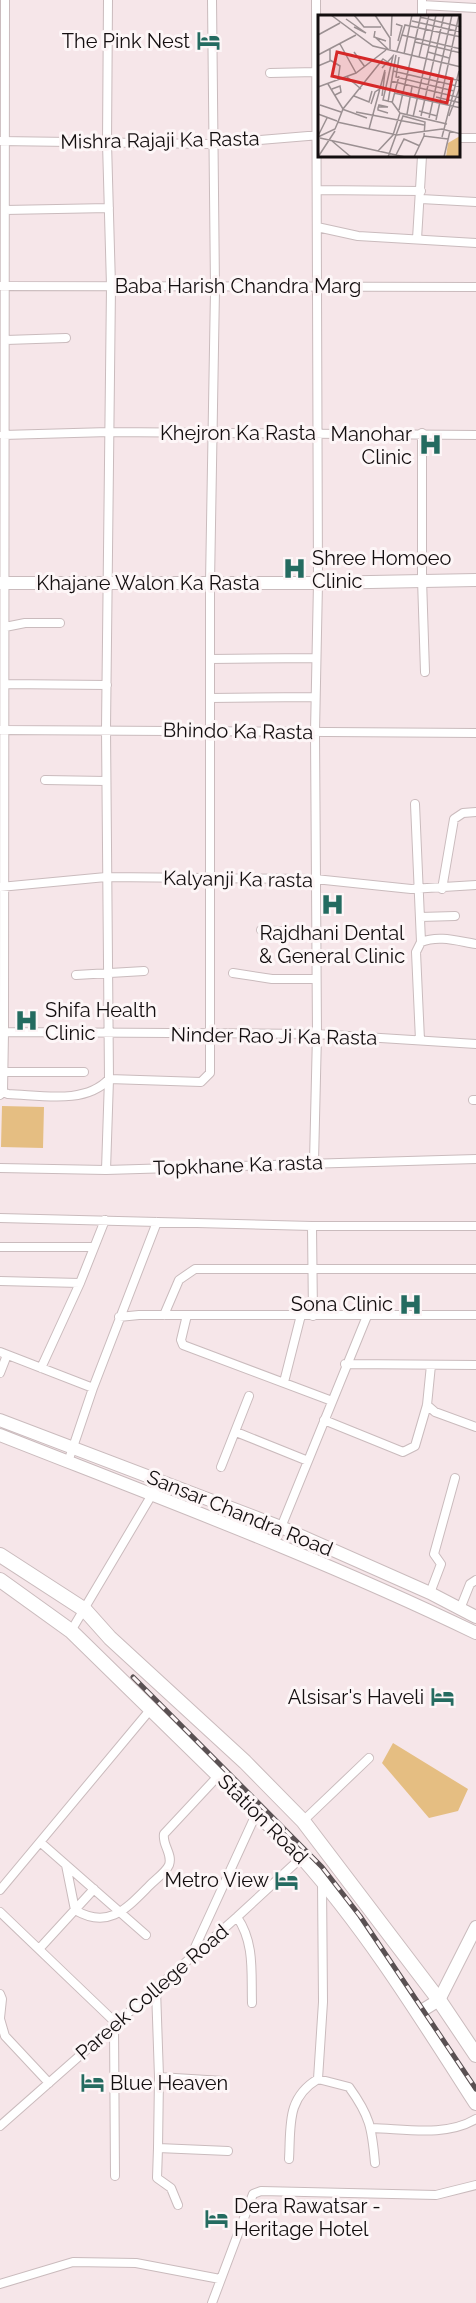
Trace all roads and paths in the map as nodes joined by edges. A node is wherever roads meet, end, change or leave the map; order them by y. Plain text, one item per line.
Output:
1 (5, 0) edge
2 (108, 0) edge
3 (212, 0) edge
4 (316, 0) edge
5 (422, 2) edge
6 (476, 8) edge
7 (318, 34) edge
8 (316, 72) junction
9 (270, 73) dead end
10 (318, 135) edge
11 (2, 141) edge
12 (107, 143) junction
13 (212, 144) junction
14 (422, 158) edge
15 (317, 190) junction
16 (421, 195) junction
17 (476, 202) edge
18 (109, 208) junction
19 (5, 210) junction
20 (317, 227) junction
21 (417, 239) junction
22 (476, 243) edge
23 (318, 285) junction
24 (3, 286) edge
25 (111, 286) junction
26 (476, 287) edge
27 (215, 288) junction
28 (66, 339) dead end
29 (6, 340) junction
30 (3, 391) edge
31 (109, 432) junction
32 (422, 433) junction
33 (213, 434) junction
34 (316, 434) junction
35 (3, 435) edge
36 (476, 435) edge
37 (422, 579) junction
38 (476, 580) edge
39 (3, 583) edge
40 (110, 583) junction
41 (210, 583) junction
42 (318, 583) junction
43 (60, 623) dead end
44 (5, 627) junction
45 (316, 658) junction
46 (210, 659) junction
47 (2, 666) edge
48 (425, 672) dead end
49 (5, 684) junction
50 (107, 685) junction
51 (315, 697) junction
52 (210, 698) junction
53 (106, 729) junction
54 (2, 730) edge
55 (210, 731) junction
56 (315, 732) junction
57 (476, 732) edge
58 (45, 780) dead end
59 (106, 781) junction
60 (415, 804) dead end
61 (476, 812) edge
62 (2, 844) edge
63 (106, 877) junction
64 (315, 879) junction
65 (212, 880) junction
66 (476, 885) edge
67 (2, 887) edge
68 (419, 889) junction
69 (442, 889) junction
70 (455, 916) dead end
71 (420, 917) junction
72 (261, 930) dead end
73 (315, 933) junction
74 (421, 942) junction
75 (476, 944) edge
76 (144, 971) dead end
77 (108, 973) junction
78 (233, 973) dead end
79 (76, 975) dead end
80 (316, 979) junction
81 (2, 1032) edge
82 (108, 1034) junction
83 (317, 1034) junction
84 (209, 1035) junction
85 (420, 1040) junction
86 (476, 1044) edge
87 (2, 1072) junction
88 (84, 1072) dead end
89 (109, 1079) junction
90 (2, 1093) edge
91 (476, 1159) edge
92 (314, 1162) junction
93 (0, 1168) edge
94 (106, 1170) junction
95 (0, 1218) edge
96 (105, 1220) junction
97 (157, 1222) junction
98 (312, 1226) junction
99 (476, 1226) edge
100 (0, 1247) edge
101 (94, 1247) junction
102 (476, 1269) edge
103 (314, 1270) junction
104 (0, 1281) edge
105 (80, 1283) junction
106 (164, 1315) junction
107 (187, 1315) junction
108 (300, 1315) junction
109 (476, 1315) edge
110 (313, 1316) junction
111 (367, 1316) junction
112 (119, 1317) junction
113 (3, 1354) edge
114 (345, 1364) junction
115 (431, 1365) junction
116 (476, 1365) edge
117 (41, 1368) junction
118 (0, 1373) edge
119 (284, 1382) junction
120 (93, 1388) junction
121 (249, 1396) dead end
122 (332, 1401) junction
123 (427, 1405) junction
124 (0, 1420) edge
125 (324, 1420) junction
126 (476, 1427) edge
127 (236, 1432) junction
128 (0, 1435) edge
129 (73, 1446) junction
130 (308, 1461) junction
131 (68, 1462) junction
132 (221, 1467) dead end
133 (455, 1478) dead end
134 (160, 1481) junction
135 (152, 1496) junction
136 (281, 1527) junction
137 (274, 1542) junction
138 (0, 1555) edge
139 (0, 1580) edge
140 (476, 1580) edge
141 (430, 1593) junction
142 (460, 1609) junction
143 (86, 1610) junction
144 (476, 1617) edge
145 (71, 1631) junction
146 (476, 1633) edge
147 (150, 1710) junction
148 (369, 1758) dead end
149 (219, 1775) junction
150 (257, 1812) junction
151 (303, 1821) junction
152 (40, 1842) junction
153 (302, 1857) junction
154 (66, 1864) junction
155 (322, 1879) junction
156 (94, 1889) junction
157 (0, 1890) edge
158 (75, 1910) junction
159 (0, 1912) edge
160 (122, 1913) junction
161 (237, 1917) junction
162 (476, 1928) edge
163 (146, 1935) dead end
164 (39, 1949) junction
165 (190, 1959) junction
166 (156, 1989) junction
167 (0, 1994) edge
168 (439, 2000) junction
169 (252, 2003) dead end
170 (418, 2013) junction
171 (0, 2019) edge
172 (115, 2025) junction
173 (476, 2055) edge
174 (159, 2077) junction
175 (318, 2079) junction
176 (223, 2081) dead end
177 (49, 2084) junction
178 (476, 2103) edge
179 (476, 2119) edge
180 (0, 2126) edge
181 (372, 2128) junction
182 (158, 2148) junction
183 (228, 2151) dead end
184 (289, 2159) dead end
185 (375, 2163) dead end
186 (115, 2176) dead end
187 (476, 2185) edge
188 (178, 2205) dead end
189 (220, 2279) junction
190 (0, 2284) edge
191 (212, 2303) edge

1 - 11 street
2 - 12 street
3 - 13 street
4 - 7 street
5 - 6 street
7 - 8 street
8 - 9 street
8 - 10 street
10 - 13 street, Mishra Rajaji Ka Rasta
10 - 15 street
11 - 12 street, Mishra Rajaji Ka Rasta
11 - 19 street
12 - 13 street, Mishra Rajaji Ka Rasta
12 - 18 street
13 - 27 street
14 - 16 street
15 - 16 street
15 - 20 street
16 - 17 street
16 - 21 street
18 - 19 street
18 - 25 street
19 - 24 street
20 - 21 street
20 - 23 street
21 - 22 street
23 - 26 street, Baba Harish Chandra Marg
23 - 27 street, Baba Harish Chandra Marg
23 - 34 street
24 - 25 street, Baba Harish Chandra Marg
24 - 29 street
25 - 27 street, Baba Harish Chandra Marg
25 - 31 street
27 - 33 street
28 - 29 street
29 - 30 street
30 - 35 street
31 - 33 street, Khejron Ka Rasta
31 - 35 street, Khejron Ka Rasta
31 - 40 street
32 - 34 street, Khejron Ka Rasta
32 - 36 street, Khejron Ka Rasta
32 - 37 street
33 - 34 street, Khejron Ka Rasta
33 - 41 street
34 - 42 street
35 - 39 street
37 - 38 street, Khajane Walon Ka Rasta
37 - 42 street, Khajane Walon Ka Rasta
37 - 48 street
39 - 40 street, Khajane Walon Ka Rasta
39 - 44 street
40 - 41 street, Khajane Walon Ka Rasta
40 - 50 street
41 - 42 street, Khajane Walon Ka Rasta
41 - 46 street
42 - 45 street
43 - 44 street
44 - 47 street
45 - 46 street
45 - 51 street
46 - 52 street
47 - 49 street
49 - 50 street
49 - 54 street
50 - 53 street
51 - 52 street
51 - 56 street
52 - 55 street
53 - 54 street, Bhindo Ka Rasta
53 - 55 street, Bhindo Ka Rasta
53 - 59 street
54 - 62 street
55 - 56 street, Bhindo Ka Rasta
55 - 65 street
56 - 57 street, Bhindo Ka Rasta
56 - 64 street
58 - 59 street
59 - 63 street
60 - 68 street
61 - 69 street
62 - 67 street
63 - 65 street, Kalyanji Ka rasta
63 - 67 street, Kalyanji Ka rasta
63 - 77 street
64 - 65 street, Kalyanji Ka rasta
64 - 68 street, Kalyanji Ka rasta
64 - 73 street
65 - 84 street
66 - 69 street, Kalyanji Ka rasta
67 - 81 street
68 - 69 street, Kalyanji Ka rasta
68 - 71 street
70 - 71 street
71 - 74 street
72 - 73 street
73 - 80 street
74 - 75 street
74 - 85 street
76 - 77 street
77 - 79 street
77 - 82 street
78 - 80 street
80 - 83 street
81 - 82 street, Ninder Rao Ji Ka Rasta
81 - 87 street
82 - 84 street, Ninder Rao Ji Ka Rasta
82 - 89 street
83 - 84 street, Ninder Rao Ji Ka Rasta
83 - 85 street, Ninder Rao Ji Ka Rasta
83 - 92 street
84 - 89 street
85 - 86 street, Ninder Rao Ji Ka Rasta
87 - 88 street
87 - 90 street
89 - 90 street
89 - 94 street
91 - 92 street, Topkhane Ka rasta
92 - 94 street, Topkhane Ka rasta
93 - 94 street, Topkhane Ka rasta
95 - 96 street
96 - 97 street
96 - 101 street
97 - 98 street
97 - 112 street
98 - 99 street
98 - 103 street
100 - 101 street
101 - 105 street
102 - 103 street
103 - 106 street
103 - 110 street
104 - 105 street
105 - 117 street
106 - 107 street
106 - 112 street
107 - 108 street
107 - 119 street
108 - 110 street
108 - 119 street
109 - 111 street
110 - 111 street
111 - 114 street
112 - 120 street
113 - 117 street
113 - 118 street
114 - 115 street
114 - 122 street
115 - 116 street
115 - 123 street
117 - 120 street
119 - 122 street
120 - 129 street
121 - 127 street
122 - 125 street
123 - 125 street
123 - 126 street
124 - 129 street, Sansar Chandra Road
125 - 130 street
127 - 130 street
127 - 132 street
128 - 131 street, Sansar Chandra Road
129 - 131 street
129 - 134 street, Sansar Chandra Road
130 - 136 street
131 - 135 street, Sansar Chandra Road
133 - 141 street
134 - 135 street
134 - 136 street, Sansar Chandra Road
135 - 137 street, Sansar Chandra Road
135 - 143 street
136 - 137 street
136 - 141 street, Sansar Chandra Road
137 - 146 street, Sansar Chandra Road
138 - 143 main road
139 - 145 main road, Station Road
140 - 142 street
141 - 142 street, Sansar Chandra Road
142 - 144 street, Sansar Chandra Road
143 - 145 street
143 - 151 main road
145 - 147 main road, Station Road
147 - 149 main road, Station Road
147 - 152 street
148 - 151 street
149 - 150 main road, Station Road
149 - 160 street
150 - 153 main road, Station Road
150 - 165 street
151 - 168 main road
152 - 154 street
152 - 157 street
153 - 155 main road, Station Road
153 - 161 street, Pareek College Road
154 - 156 street
154 - 158 street
155 - 170 main road, Station Road
155 - 175 street
156 - 158 street
156 - 160 street
158 - 160 street
158 - 164 street
159 - 164 street
160 - 163 street
161 - 165 street, Pareek College Road
161 - 169 street
162 - 168 street
164 - 172 street
165 - 166 street, Pareek College Road
166 - 172 street, Pareek College Road
166 - 174 street
167 - 171 street
168 - 170 street
168 - 173 main road
170 - 178 main road, Station Road
171 - 177 street
172 - 177 street, Pareek College Road
172 - 186 street
174 - 176 street
174 - 182 street
175 - 181 street
175 - 184 street
177 - 180 street, Pareek College Road
179 - 181 street
181 - 185 street
182 - 183 street
182 - 188 street
187 - 189 street
189 - 190 street
189 - 191 street

